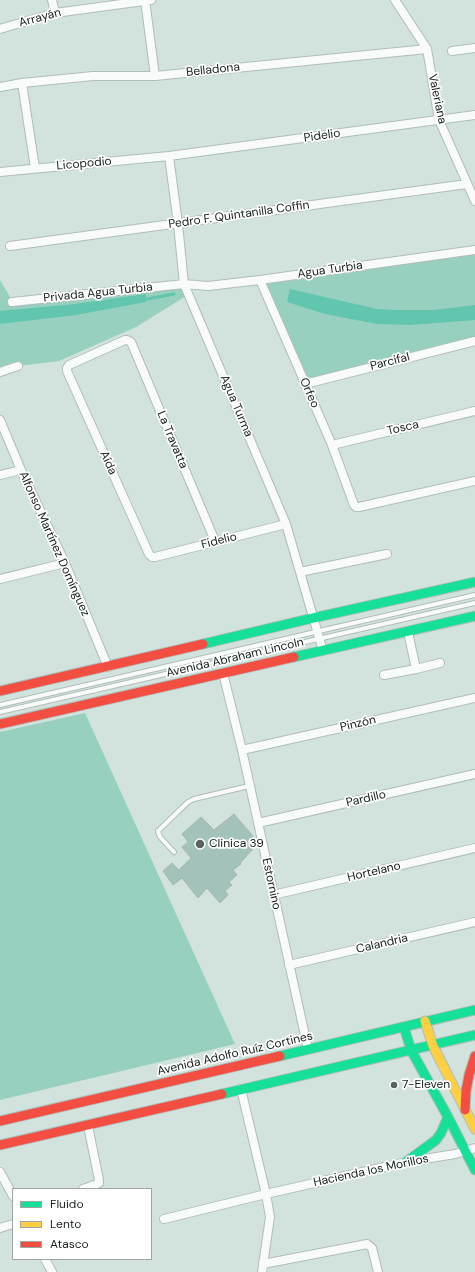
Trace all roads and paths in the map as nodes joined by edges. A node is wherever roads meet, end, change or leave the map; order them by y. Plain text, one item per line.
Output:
1 (52, 0) edge
2 (147, 0) edge
3 (395, 0) edge
4 (55, 13) junction
5 (0, 29) edge
6 (475, 48) edge
7 (427, 50) junction
8 (452, 52) dead end
9 (155, 76) junction
10 (22, 84) junction
11 (0, 87) edge
12 (475, 115) edge
13 (439, 120) junction
14 (169, 156) junction
15 (35, 168) junction
16 (0, 172) edge
17 (467, 184) junction
18 (475, 201) edge
19 (178, 224) junction
20 (10, 246) dead end
21 (475, 250) edge
22 (260, 280) junction
23 (184, 284) junction
24 (12, 302) dead end
25 (127, 340) joint
26 (475, 341) edge
27 (18, 366) dead end
28 (0, 372) edge
29 (305, 384) junction
30 (475, 411) edge
31 (0, 420) edge
32 (332, 445) junction
33 (21, 470) junction
34 (0, 475) edge
35 (475, 481) edge
36 (286, 524) junction
37 (215, 542) junction
38 (386, 554) dead end
39 (152, 557) joint
40 (65, 563) junction
41 (300, 572) junction
42 (0, 579) edge
43 (475, 582) edge
44 (475, 595) edge
45 (475, 603) edge
46 (475, 616) edge
47 (313, 618) junction
48 (408, 632) junction
49 (318, 635) junction
50 (323, 651) junction
51 (440, 663) dead end
52 (108, 667) junction
53 (416, 669) junction
54 (223, 673) junction
55 (384, 675) dead end
56 (0, 691) edge
57 (475, 698) edge
58 (0, 705) edge
59 (0, 712) edge
60 (0, 724) edge
61 (242, 750) junction
62 (475, 774) edge
63 (249, 786) junction
64 (258, 823) junction
65 (475, 848) edge
66 (174, 852) dead end
67 (274, 895) junction
68 (475, 922) edge
69 (289, 965) junction
70 (475, 1010) edge
71 (425, 1021) junction
72 (404, 1027) junction
73 (475, 1036) edge
74 (433, 1046) junction
75 (308, 1049) junction
76 (411, 1050) junction
77 (475, 1056) edge
78 (241, 1089) junction
79 (466, 1110) junction
80 (448, 1117) junction
81 (0, 1121) edge
82 (88, 1126) junction
83 (475, 1128) edge
84 (0, 1145) edge
85 (475, 1148) edge
86 (466, 1151) junction
87 (406, 1162) junction
88 (475, 1170) edge
89 (0, 1172) edge
90 (86, 1188) edge
91 (12, 1194) edge
92 (266, 1194) junction
93 (164, 1219) dead end
94 (12, 1224) edge
95 (0, 1228) edge
96 (46, 1260) edge
97 (263, 1268) edge
98 (52, 1272) edge
99 (378, 1272) edge

1 - 4 street
2 - 4 street, Arrayán
2 - 9 street
3 - 7 street, Valeriana
4 - 5 street, Arrayán
6 - 8 street
7 - 9 street, Belladona
7 - 13 street, Valeriana
9 - 10 street, Belladona
10 - 11 street, Belladona
10 - 15 street
12 - 13 street, Pidelio
13 - 14 street, Pidelio
13 - 17 street, Valeriana
14 - 15 street, Licopodio
14 - 19 street, Agua Turma
15 - 16 street, Licopodio
17 - 18 street, Valeriana
17 - 19 street, Pedro F. Quintanilla Coffin
19 - 20 street, Pedro F. Quintanilla Coffin
19 - 23 street, Agua Turma
21 - 22 street, Agua Turbia
22 - 23 street, Agua Turbia
22 - 29 street, Orfeo
23 - 24 street, Privada Agua Turbia
23 - 36 street, Agua Turma
25 - 37 street, La Travatta
25 - 39 street, Aída
26 - 29 street, Parcifal
27 - 28 street
29 - 32 street, Orfeo
30 - 32 street, Tosca
31 - 33 street, Alfonso Martínez Domínguez
32 - 35 street, Orfeo
33 - 34 street
33 - 40 street, Alfonso Martínez Domínguez
36 - 37 street, Fidelio
36 - 41 street, Agua Turma
37 - 39 street, Fidelio
38 - 41 street
40 - 42 street
40 - 52 street, Alfonso Martínez Domínguez
41 - 47 street, Agua Turma
43 - 47 main road
44 - 49 lane
45 - 49 lane
46 - 48 main road, Avenida Abraham Lincoln
47 - 49 street, Agua Turma
47 - 52 main road
48 - 50 main road, Avenida Abraham Lincoln
48 - 53 street
49 - 50 street, Agua Turma
49 - 58 lane
49 - 59 lane
50 - 54 main road, Avenida Abraham Lincoln
51 - 53 street
52 - 56 main road
53 - 55 street
54 - 60 main road, Avenida Abraham Lincoln
54 - 61 street, Estornino
57 - 61 street, Pinzón
61 - 63 street, Estornino
62 - 64 street, Pardillo
63 - 64 street, Estornino
63 - 66 lane
64 - 67 street, Estornino
65 - 67 street, Hortelano
67 - 69 street, Estornino
68 - 69 street, Calandria
69 - 75 street, Estornino
70 - 71 main road, Avenida Adolfo Ruíz Cortines
71 - 72 main road, Avenida Adolfo Ruíz Cortines
71 - 74 main road
72 - 75 main road, Avenida Adolfo Ruíz Cortines
72 - 76 main road
73 - 74 main road
74 - 76 main road
74 - 79 main road
75 - 81 main road, Avenida Adolfo Ruíz Cortines
76 - 78 main road
76 - 80 main road
77 - 79 main road
78 - 82 main road
78 - 92 street
79 - 83 main road
80 - 86 main road
80 - 87 main road
82 - 84 main road
82 - 90 street
85 - 86 street, Hacienda los Morillos
86 - 87 street, Hacienda los Morillos
86 - 88 main road
87 - 92 street, Hacienda los Morillos
89 - 91 street
92 - 93 street, Hacienda los Morillos
92 - 97 street
94 - 95 street
96 - 98 street
97 - 99 street

